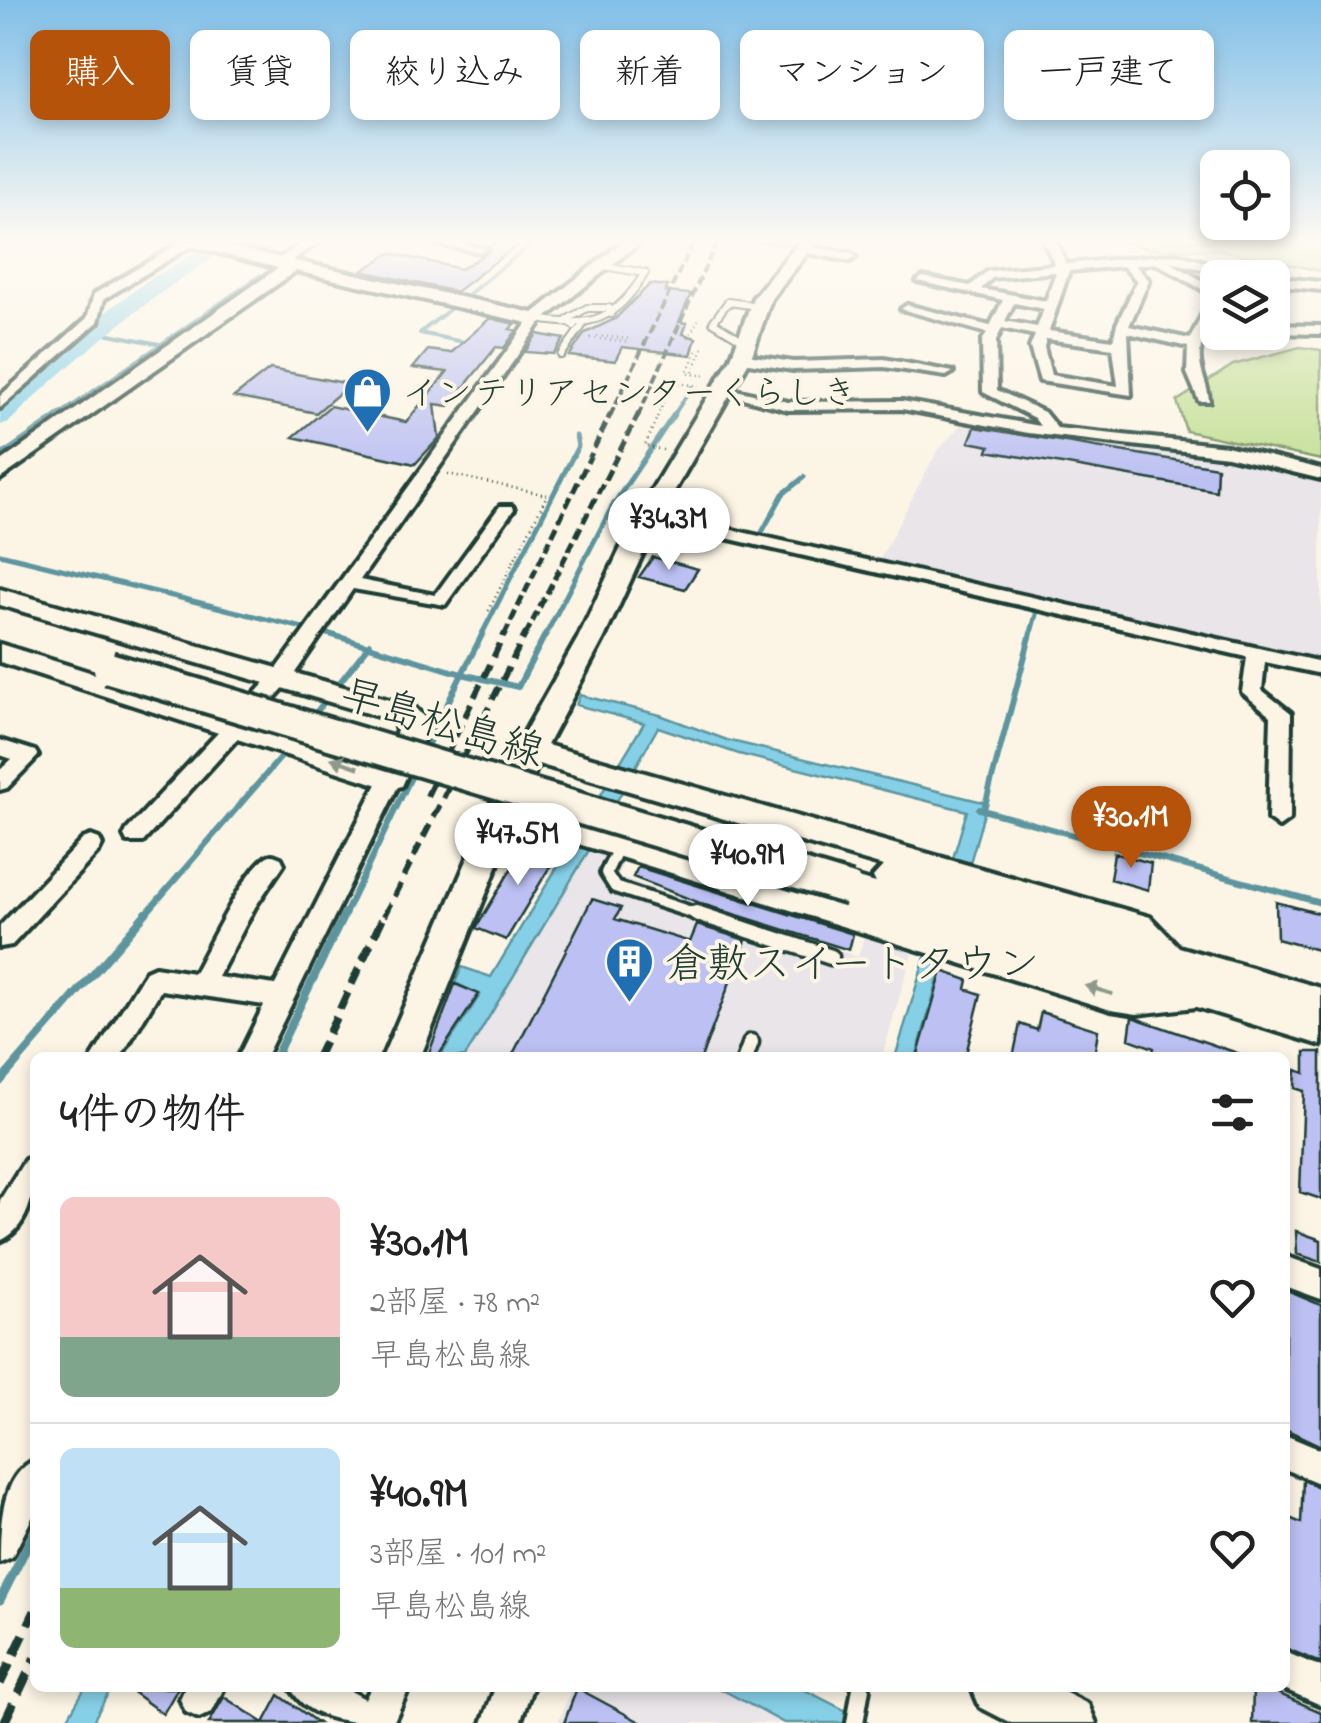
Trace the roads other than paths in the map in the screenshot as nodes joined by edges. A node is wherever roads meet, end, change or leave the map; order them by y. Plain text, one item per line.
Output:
1 (90, 321) edge
2 (207, 321) edge
3 (535, 321) edge
4 (546, 321) edge
5 (571, 321) edge
6 (591, 321) edge
7 (714, 321) edge
8 (751, 321) edge
9 (970, 321) edge
10 (997, 321) edge
11 (1045, 321) edge
12 (1125, 321) edge
13 (578, 326) junction
14 (994, 326) junction
15 (1122, 328) junction
16 (1290, 329) edge
17 (1321, 330) edge
18 (1200, 331) edge
19 (1041, 333) junction
20 (742, 340) junction
21 (1193, 344) junction
22 (1118, 345) junction
23 (561, 355) dead end
24 (946, 372) dead end
25 (718, 384) junction
26 (1204, 398) dead end
27 (0, 404) edge
28 (1053, 432) junction
29 (0, 472) edge
30 (1321, 474) edge
31 (506, 509) dead end
32 (648, 516) junction
33 (348, 583) junction
34 (0, 597) edge
35 (0, 616) edge
36 (0, 634) edge
37 (0, 652) edge
38 (1256, 653) junction
39 (1321, 668) edge
40 (281, 678) junction
41 (235, 726) junction
42 (0, 748) edge
43 (529, 752) junction
44 (392, 778) junction
45 (0, 782) edge
46 (502, 808) junction
47 (1279, 819) dead end
48 (135, 836) dead end
49 (598, 838) junction
50 (91, 845) dead end
51 (273, 864) dead end
52 (948, 907) junction
53 (0, 937) edge
54 (831, 957) dead end
55 (201, 984) junction
56 (282, 997) junction
57 (1321, 1004) edge
58 (1321, 1029) edge
59 (750, 1042) dead end
60 (109, 1052) edge
61 (254, 1052) edge
62 (403, 1052) edge
63 (747, 1052) edge
64 (30, 1178) edge
65 (0, 1226) edge
66 (1290, 1273) edge
67 (1321, 1284) edge
68 (1290, 1454) edge
69 (1321, 1467) edge
70 (30, 1487) edge
71 (0, 1545) edge
72 (1290, 1672) edge
73 (1321, 1686) edge
74 (317, 1692) edge
75 (388, 1692) edge
76 (513, 1692) edge
77 (1007, 1692) edge
78 (372, 1723) edge
79 (501, 1723) edge
80 (1069, 1723) edge

1 - 27 street
2 - 29 main road
3 - 33 street
4 - 13 lane
5 - 13 lane
6 - 13 lane
7 - 20 lane
8 - 20 main road
9 - 14 street
10 - 14 street
11 - 19 street
12 - 15 street
13 - 23 lane
14 - 19 street
14 - 28 street
15 - 21 street
15 - 22 street
16 - 17 street
18 - 21 street
19 - 22 street
19 - 22 street
20 - 24 street
20 - 25 main road
21 - 26 street
25 - 28 street
25 - 32 main road
28 - 30 street
31 - 33 street
32 - 38 street
32 - 43 main road
33 - 40 street
34 - 40 main road
35 - 52 main road, 早島松島線
36 - 52 main road, 早島松島線, bridge
37 - 41 main road
38 - 39 street
38 - 47 street
40 - 41 street
40 - 44 main road
44 -> 41 main road
41 - 48 street
42 - 45 street
43 - 46 main road
43 - 52 main road
44 - 56 street
46 - 49 main road
46 - 62 main road
49 - 52 main road
49 - 54 lane
50 - 53 street
51 - 55 street
52 - 57 main road, 早島松島線
58 -> 52 main road
55 - 56 street
55 - 60 street
56 - 61 street
59 - 63 lane
64 - 65 street
66 - 67 street
68 - 69 street
70 - 71 street
72 - 73 street
74 - 78 street
75 - 78 street
76 - 79 street
77 - 80 main road

